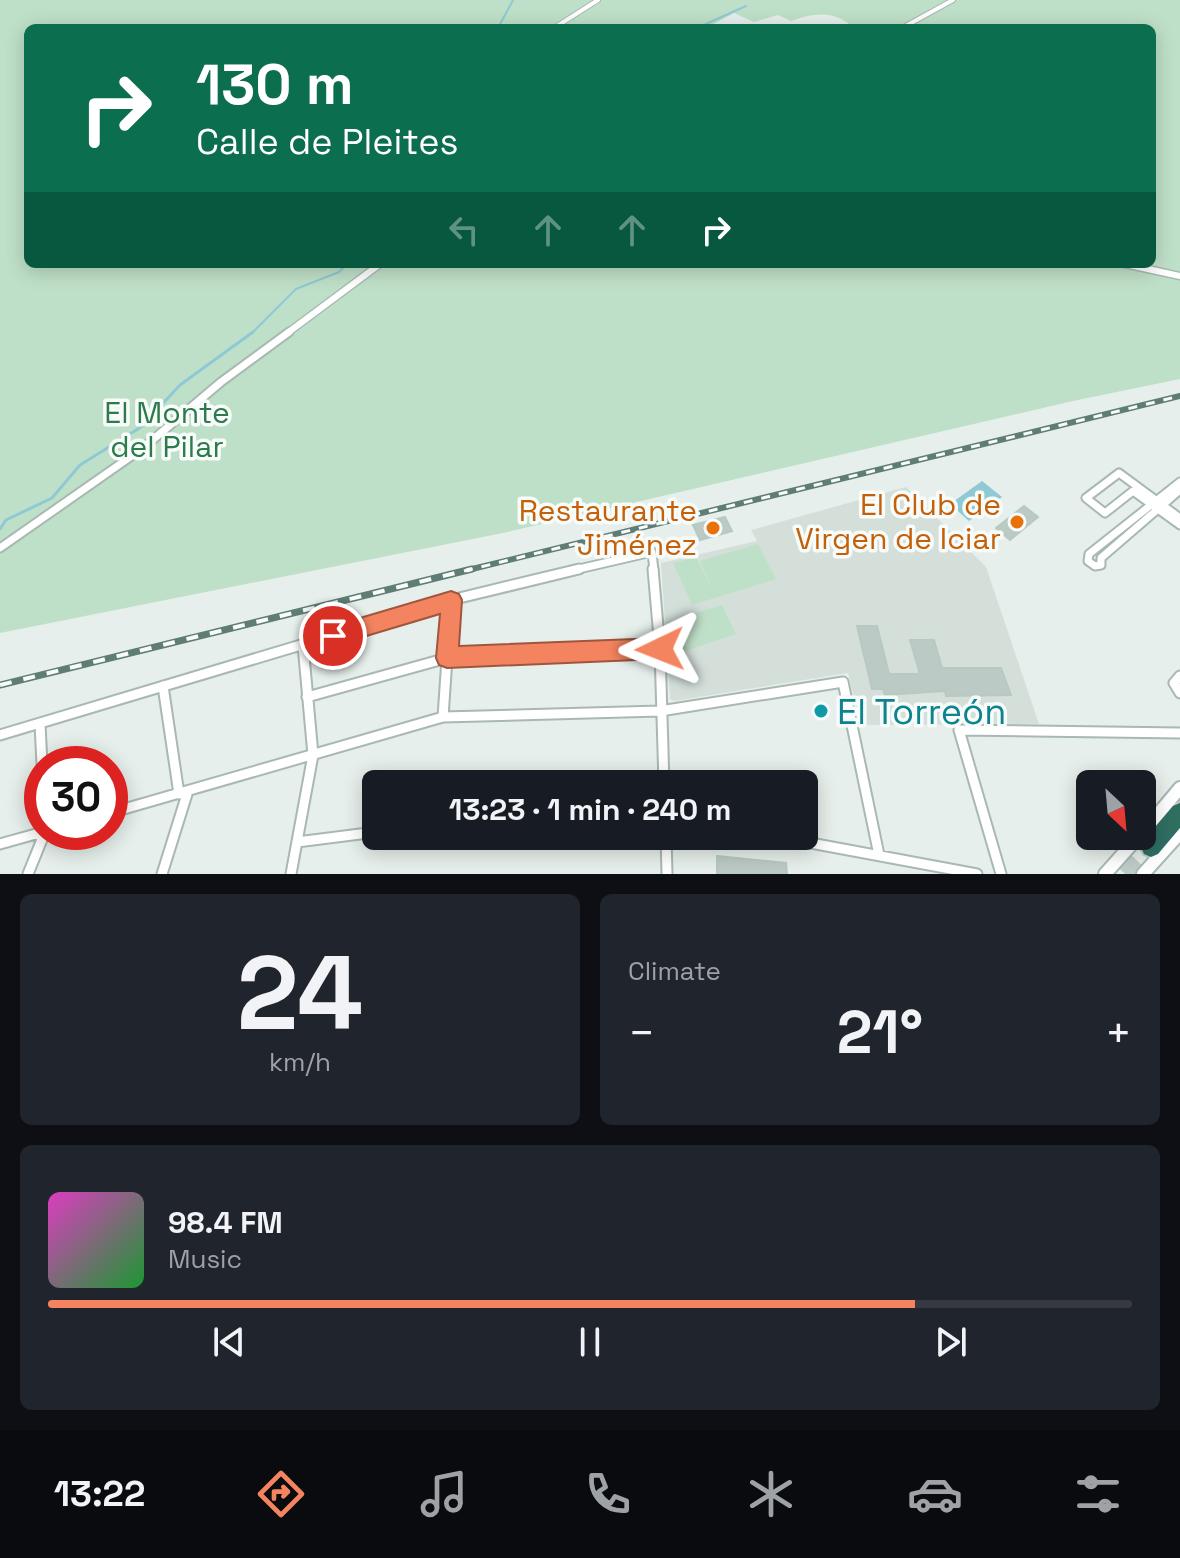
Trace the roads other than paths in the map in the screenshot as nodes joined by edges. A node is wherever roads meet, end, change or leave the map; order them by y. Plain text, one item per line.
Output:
1 (598, 0) edge
2 (953, 0) edge
3 (560, 24) edge
4 (909, 24) edge
5 (375, 268) edge
6 (1143, 268) edge
7 (1180, 276) edge
8 (1180, 482) edge
9 (1180, 490) edge
10 (1158, 505) junction
11 (1180, 518) edge
12 (1180, 525) edge
13 (0, 548) edge
14 (451, 600) junction
15 (303, 645) junction
16 (660, 649) junction
17 (447, 658) junction
18 (1180, 676) edge
19 (163, 686) junction
20 (1180, 693) edge
21 (307, 697) junction
22 (660, 711) junction
23 (443, 717) junction
24 (40, 724) junction
25 (1180, 733) edge
26 (0, 735) edge
27 (41, 746) edge
28 (313, 755) junction
29 (663, 770) edge
30 (1180, 788) edge
31 (183, 793) junction
32 (128, 808) edge
33 (1180, 813) edge
34 (1156, 822) edge
35 (1156, 830) tunnel mouth
36 (1180, 833) edge
37 (362, 834) edge
38 (24, 837) edge
39 (297, 842) junction
40 (0, 844) edge
41 (818, 844) edge
42 (37, 850) edge
43 (666, 850) edge
44 (1132, 850) edge
45 (879, 855) junction
46 (28, 874) edge
47 (162, 874) edge
48 (291, 874) edge
49 (667, 874) edge
50 (977, 874) edge
51 (1001, 874) edge
52 (1105, 874) edge
53 (1143, 874) edge

1 - 3 street
2 - 4 street
5 - 13 street
6 - 7 street
8 - 10 street
9 - 10 street
10 - 10 street
10 - 10 street
10 - 11 street
10 - 12 street
14 - 15 street
14 - 16 street
14 - 17 street
15 - 19 street
15 - 21 street
16 - 17 street
16 - 22 street
17 - 21 street
17 - 23 street
18 - 20 street
19 - 24 street
19 - 31 street
21 - 28 street
22 - 23 street
22 - 29 street
22 - 45 street
23 - 28 street
24 - 26 street
24 - 27 street
25 - 51 street
28 - 31 street
28 - 39 street
30 - 34 street
31 - 32 street
31 - 47 street
33 - 35 highway
36 - 53 street
37 - 39 street
38 - 40 street
39 - 48 street
41 - 45 street
42 - 46 street
43 - 49 street
44 - 52 street
45 - 50 street

